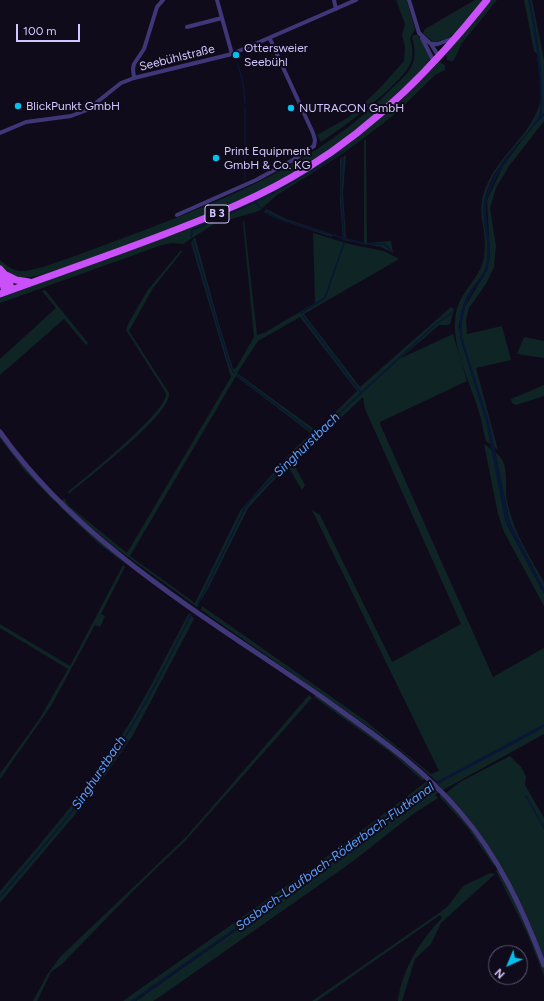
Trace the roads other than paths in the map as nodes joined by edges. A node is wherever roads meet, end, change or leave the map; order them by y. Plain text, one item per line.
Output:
1 (163, 0) edge
2 (216, 0) edge
3 (334, 0) edge
4 (356, 0) edge
5 (409, 0) edge
6 (487, 0) edge
7 (336, 9) junction
8 (222, 18) junction
9 (187, 27) dead end
10 (462, 31) junction
11 (419, 32) junction
12 (270, 39) junction
13 (431, 44) junction
14 (232, 54) junction
15 (436, 60) junction
16 (134, 78) junction
17 (0, 134) edge
18 (177, 215) dead end
19 (0, 269) edge
20 (3, 274) edge
21 (33, 282) junction
22 (6, 292) edge
23 (0, 432) edge
24 (544, 964) edge

1 - 16 street
2 - 8 street
3 - 7 street
4 - 7 street, Seebühlstraße
5 - 11 street
6 - 10 main road, B 3
7 - 12 street, Seebühlstraße
8 - 9 street
8 - 14 street
10 - 13 street
10 - 15 main road, B 3
11 - 13 street
11 - 15 street
12 - 14 street, Seebühlstraße
12 - 18 street
13 - 15 street
14 - 16 street, Seebühlstraße
15 - 21 main road, B 3
16 - 17 street, Seebühlstraße
19 - 20 main road
20 - 21 main road
20 - 22 main road
21 - 22 main road, B 3
23 - 24 street

